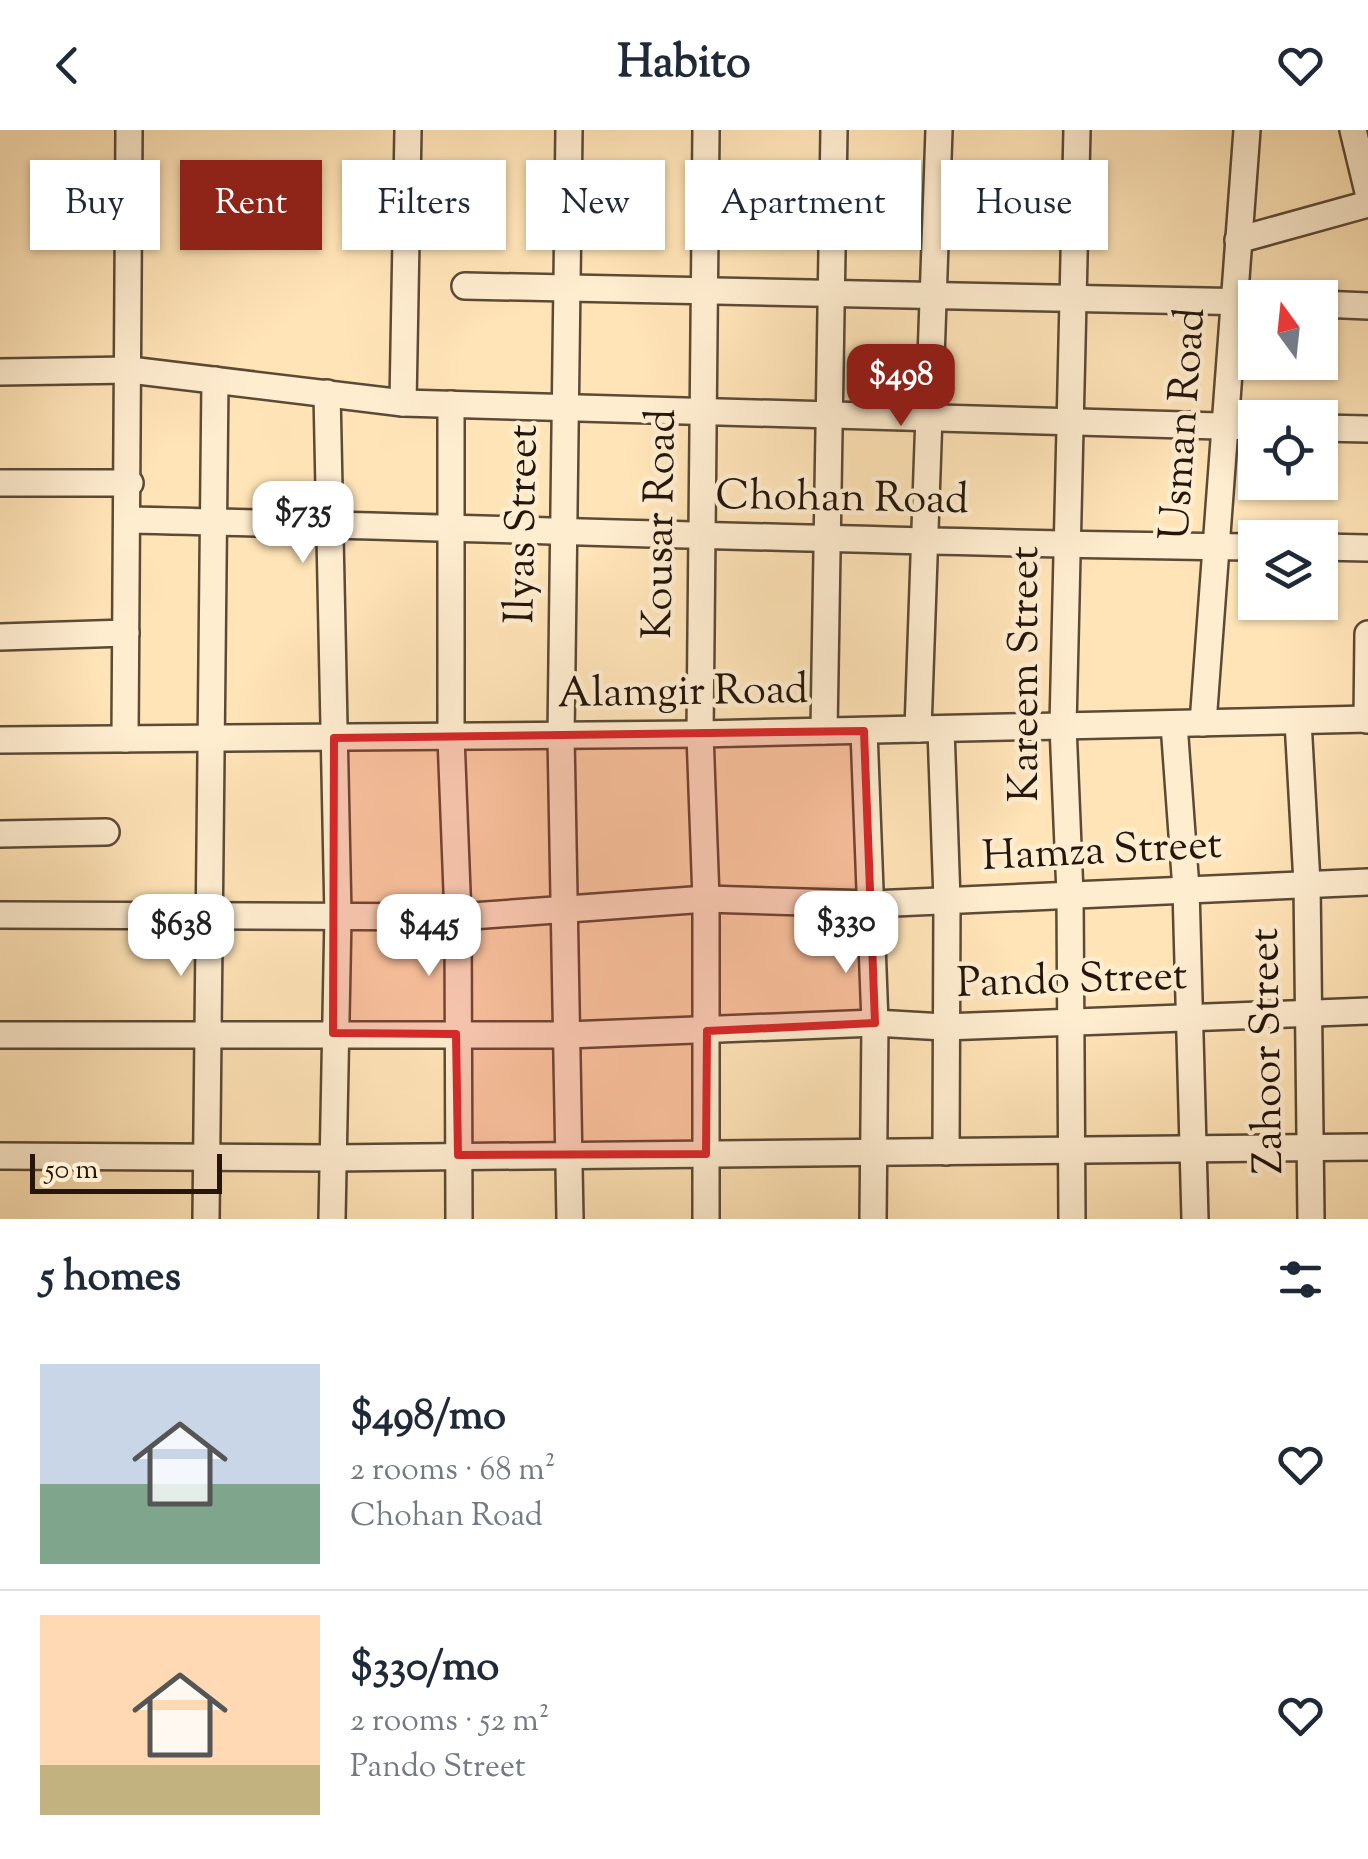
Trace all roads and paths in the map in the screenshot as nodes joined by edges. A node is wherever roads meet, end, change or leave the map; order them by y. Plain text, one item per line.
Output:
1 (129, 130) edge
2 (408, 130) edge
3 (569, 130) edge
4 (706, 130) edge
5 (834, 130) edge
6 (938, 130) edge
7 (1077, 130) edge
8 (1247, 130) edge
9 (1353, 130) edge
10 (1368, 192) edge
11 (1368, 204) edge
12 (1238, 240) junction
13 (1242, 280) edge
14 (466, 286) dead end
15 (567, 290) junction
16 (704, 293) junction
17 (832, 295) junction
18 (933, 297) junction
19 (1073, 299) junction
20 (1238, 301) edge
21 (1338, 305) edge
22 (1368, 306) edge
23 (1238, 340) edge
24 (130, 370) junction
25 (0, 372) edge
26 (215, 380) junction
27 (327, 393) junction
28 (403, 402) junction
29 (451, 404) junction
30 (566, 409) junction
31 (703, 414) junction
32 (829, 418) junction
33 (929, 420) junction
34 (1070, 423) junction
35 (1225, 426) junction
36 (1238, 426) edge
37 (1338, 428) edge
38 (1368, 429) edge
39 (0, 482) edge
40 (130, 483) junction
41 (128, 520) junction
42 (212, 522) junction
43 (330, 524) junction
44 (451, 526) junction
45 (564, 532) junction
46 (702, 538) junction
47 (827, 540) junction
48 (925, 541) junction
49 (1067, 544) junction
50 (1216, 546) junction
51 (1238, 547) edge
52 (1338, 547) edge
53 (1368, 548) edge
54 (126, 632) junction
55 (1368, 634) edge
56 (0, 637) edge
57 (1368, 720) edge
58 (1298, 721) junction
59 (1203, 723) junction
60 (1174, 724) junction
61 (1062, 726) junction
62 (930, 729) junction
63 (864, 731) junction
64 (824, 732) junction
65 (700, 734) junction
66 (561, 736) junction
67 (450, 737) junction
68 (334, 738) junction
69 (125, 739) junction
70 (208, 739) junction
71 (0, 740) edge
72 (106, 832) dead end
73 (0, 834) edge
74 (1368, 882) edge
75 (1308, 883) junction
76 (1186, 889) junction
77 (1070, 894) junction
78 (706, 900) junction
79 (947, 900) junction
80 (872, 904) junction
81 (566, 912) junction
82 (0, 915) edge
83 (212, 915) junction
84 (338, 916) junction
85 (458, 916) junction
86 (1368, 1010) edge
87 (1306, 1013) junction
88 (1188, 1018) junction
89 (1068, 1022) junction
90 (874, 1023) junction
91 (944, 1027) junction
92 (707, 1031) junction
93 (333, 1033) junction
94 (0, 1034) edge
95 (207, 1034) junction
96 (456, 1034) junction
97 (566, 1035) junction
98 (1368, 1147) edge
99 (1309, 1148) junction
100 (1194, 1149) junction
101 (1071, 1150) junction
102 (872, 1152) junction
103 (946, 1152) junction
104 (706, 1154) junction
105 (458, 1155) junction
106 (0, 1156) edge
107 (206, 1156) junction
108 (569, 1156) junction
109 (332, 1158) junction
110 (206, 1219) edge
111 (332, 1219) edge
112 (459, 1219) edge
113 (570, 1219) edge
114 (706, 1219) edge
115 (873, 1219) edge
116 (1072, 1219) edge
117 (1195, 1219) edge
118 (1311, 1219) edge

1 - 24 street
2 - 28 street
3 - 15 street, Ilyas Street
4 - 16 street, Kousar Road
5 - 17 street
6 - 18 street
7 - 19 street, Kareem Street
8 - 12 street, Usman Road
9 - 10 street
11 - 12 street
12 - 13 street, Usman Road
14 - 15 street
15 - 16 street
15 - 30 street, Ilyas Street
16 - 17 street
16 - 31 street, Kousar Road
17 - 18 street
17 - 32 street
18 - 19 street
18 - 33 street
19 - 20 street
19 - 34 street, Kareem Street
21 - 22 street
23 - 35 street, Usman Road
24 - 25 street
24 - 26 street
24 - 40 street
26 - 27 street
26 - 42 street
27 - 28 street
27 - 43 street
28 - 29 street
29 - 30 street
29 - 44 street
30 - 31 street
30 - 45 street, Ilyas Street
31 - 32 street
31 - 46 street, Kousar Road
32 - 33 street
32 - 47 street
33 - 34 street
33 - 48 street
34 - 35 street
34 - 49 street, Kareem Street
35 - 36 street
35 - 50 street, Usman Road
37 - 38 street
39 - 40 street
40 - 41 street
41 - 42 street, Chohan Road
41 - 54 street
42 - 43 street, Chohan Road
42 - 70 street
43 - 44 street, Chohan Road
43 - 68 street
44 - 45 street, Chohan Road
44 - 67 street
45 - 46 street, Chohan Road
45 - 66 street, Ilyas Street
46 - 47 street, Chohan Road
46 - 65 street, Kousar Road
47 - 48 street, Chohan Road
47 - 64 street
48 - 49 street, Chohan Road
48 - 62 street
49 - 50 street, Chohan Road
49 - 61 street, Kareem Street
50 - 51 street, Chohan Road
50 - 59 street, Usman Road
52 - 53 street
54 - 56 street
54 - 69 street
55 - 57 street
57 - 58 street, Alamgir Road
58 - 59 street, Alamgir Road
58 - 75 street, Zahoor Street
59 - 60 street, Alamgir Road
60 - 61 street, Alamgir Road
60 - 76 street
61 - 62 street, Alamgir Road
61 - 77 street, Kareem Street
62 - 63 street, Alamgir Road
62 - 79 street
63 - 64 street, Alamgir Road
63 - 80 street
64 - 65 street, Alamgir Road
65 - 66 street, Alamgir Road
65 - 78 street, Kousar Road
66 - 67 street, Alamgir Road
66 - 81 street, Ilyas Street
67 - 68 street, Alamgir Road
67 - 85 street
68 - 70 street, Alamgir Road
68 - 84 street
69 - 70 street, Alamgir Road
69 - 71 street, Alamgir Road
70 - 83 street
72 - 73 street
74 - 75 street, Hamza Street
75 - 76 street, Hamza Street
75 - 87 street, Zahoor Street
76 - 77 street, Hamza Street
76 - 88 street
77 - 79 street, Hamza Street
77 - 89 street, Kareem Street
78 - 80 street, Hamza Street
78 - 81 street, Hamza Street
78 - 92 street, Kousar Road
79 - 80 street, Hamza Street
79 - 91 street
80 - 90 street
81 - 85 street, Hamza Street
81 - 97 street, Ilyas Street
82 - 83 street, Hamza Street
83 - 84 street, Hamza Street
83 - 95 street
84 - 85 street, Hamza Street
84 - 93 street
85 - 96 street
86 - 87 street, Pando Street
87 - 88 street, Pando Street
87 - 99 street, Zahoor Street
88 - 89 street, Pando Street
88 - 100 street
89 - 91 street, Pando Street
89 - 101 street, Kareem Street
90 - 91 street, Pando Street
90 - 92 street, Pando Street
90 - 102 street
91 - 103 street
92 - 97 street, Pando Street
92 - 104 street, Kousar Road
93 - 95 street, Pando Street
93 - 96 street, Pando Street
93 - 109 street
94 - 95 street, Pando Street
95 - 107 street
96 - 97 street, Pando Street
96 - 105 street
97 - 108 street, Ilyas Street
98 - 99 street
99 - 100 street
99 - 118 street, Zahoor Street
100 - 101 street
100 - 117 street
101 - 103 street
101 - 116 street, Kareem Street
102 - 103 street
102 - 104 street
102 - 115 street
104 - 108 street
104 - 114 street, Kousar Road
105 - 108 street
105 - 109 street
105 - 112 street
106 - 107 street
107 - 109 street
107 - 110 street
108 - 113 street, Ilyas Street
109 - 111 street

